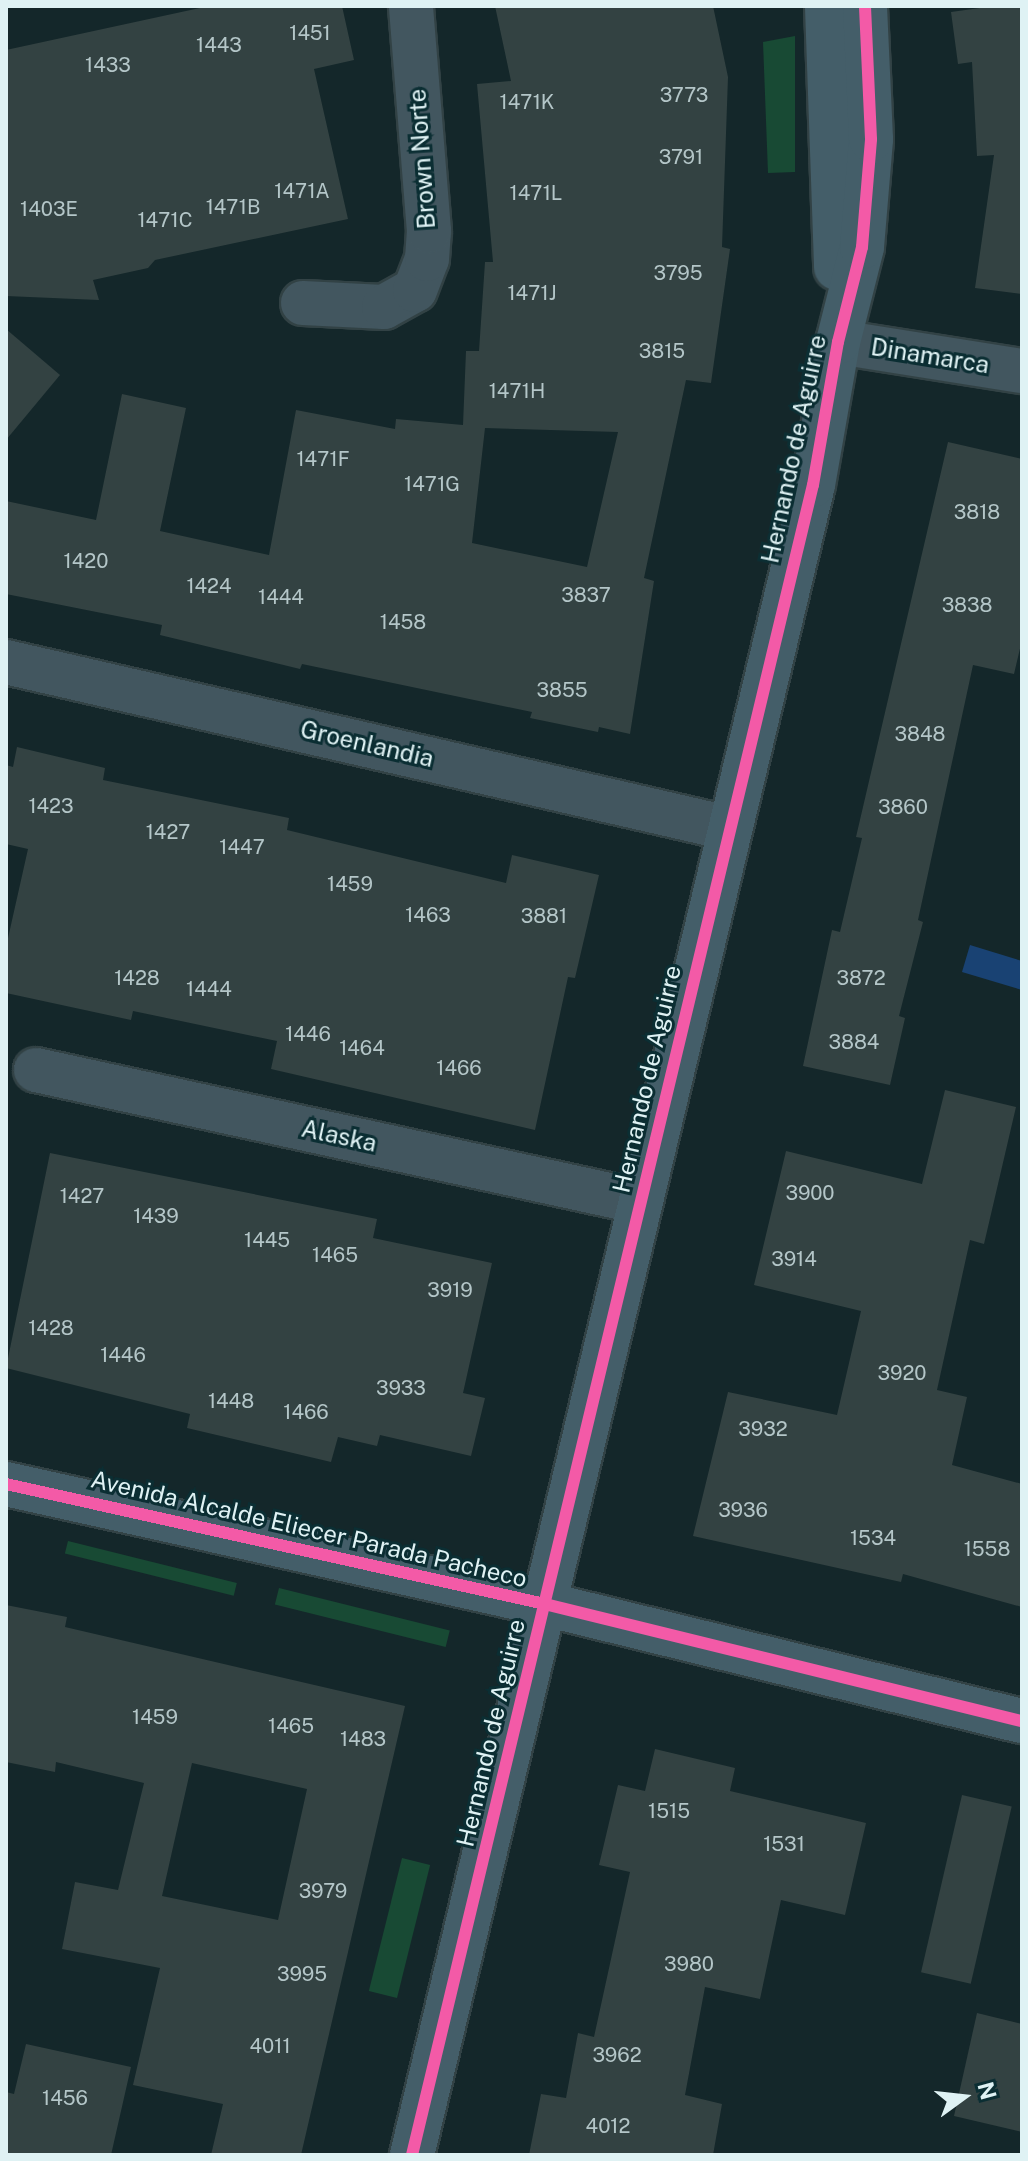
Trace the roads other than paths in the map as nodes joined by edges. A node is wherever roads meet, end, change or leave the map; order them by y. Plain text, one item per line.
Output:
1 (411, 6) edge
2 (827, 6) edge
3 (865, 6) edge
4 (303, 303) dead end
5 (838, 342) junction
6 (1022, 371) edge
7 (6, 662) edge
8 (728, 828) junction
9 (36, 1070) dead end
10 (641, 1202) junction
11 (6, 1484) edge
12 (545, 1604) junction
13 (1022, 1721) edge
14 (412, 2155) edge

1 - 4 street, Brown Norte
2 - 5 street, Hernando de Aguirre
3 - 5 street, Hernando de Aguirre
5 - 6 street, Dinamarca
5 - 8 street, Hernando de Aguirre
7 - 8 street, Groenlandia
8 - 10 street, Hernando de Aguirre
9 - 10 street, Alaska
10 - 12 street, Hernando de Aguirre
11 - 12 street, Avenida Alcalde Eliecer Parada Pacheco
12 - 13 street, Avenida Alcalde Eliecer Parada Pacheco
12 - 14 street, Hernando de Aguirre

